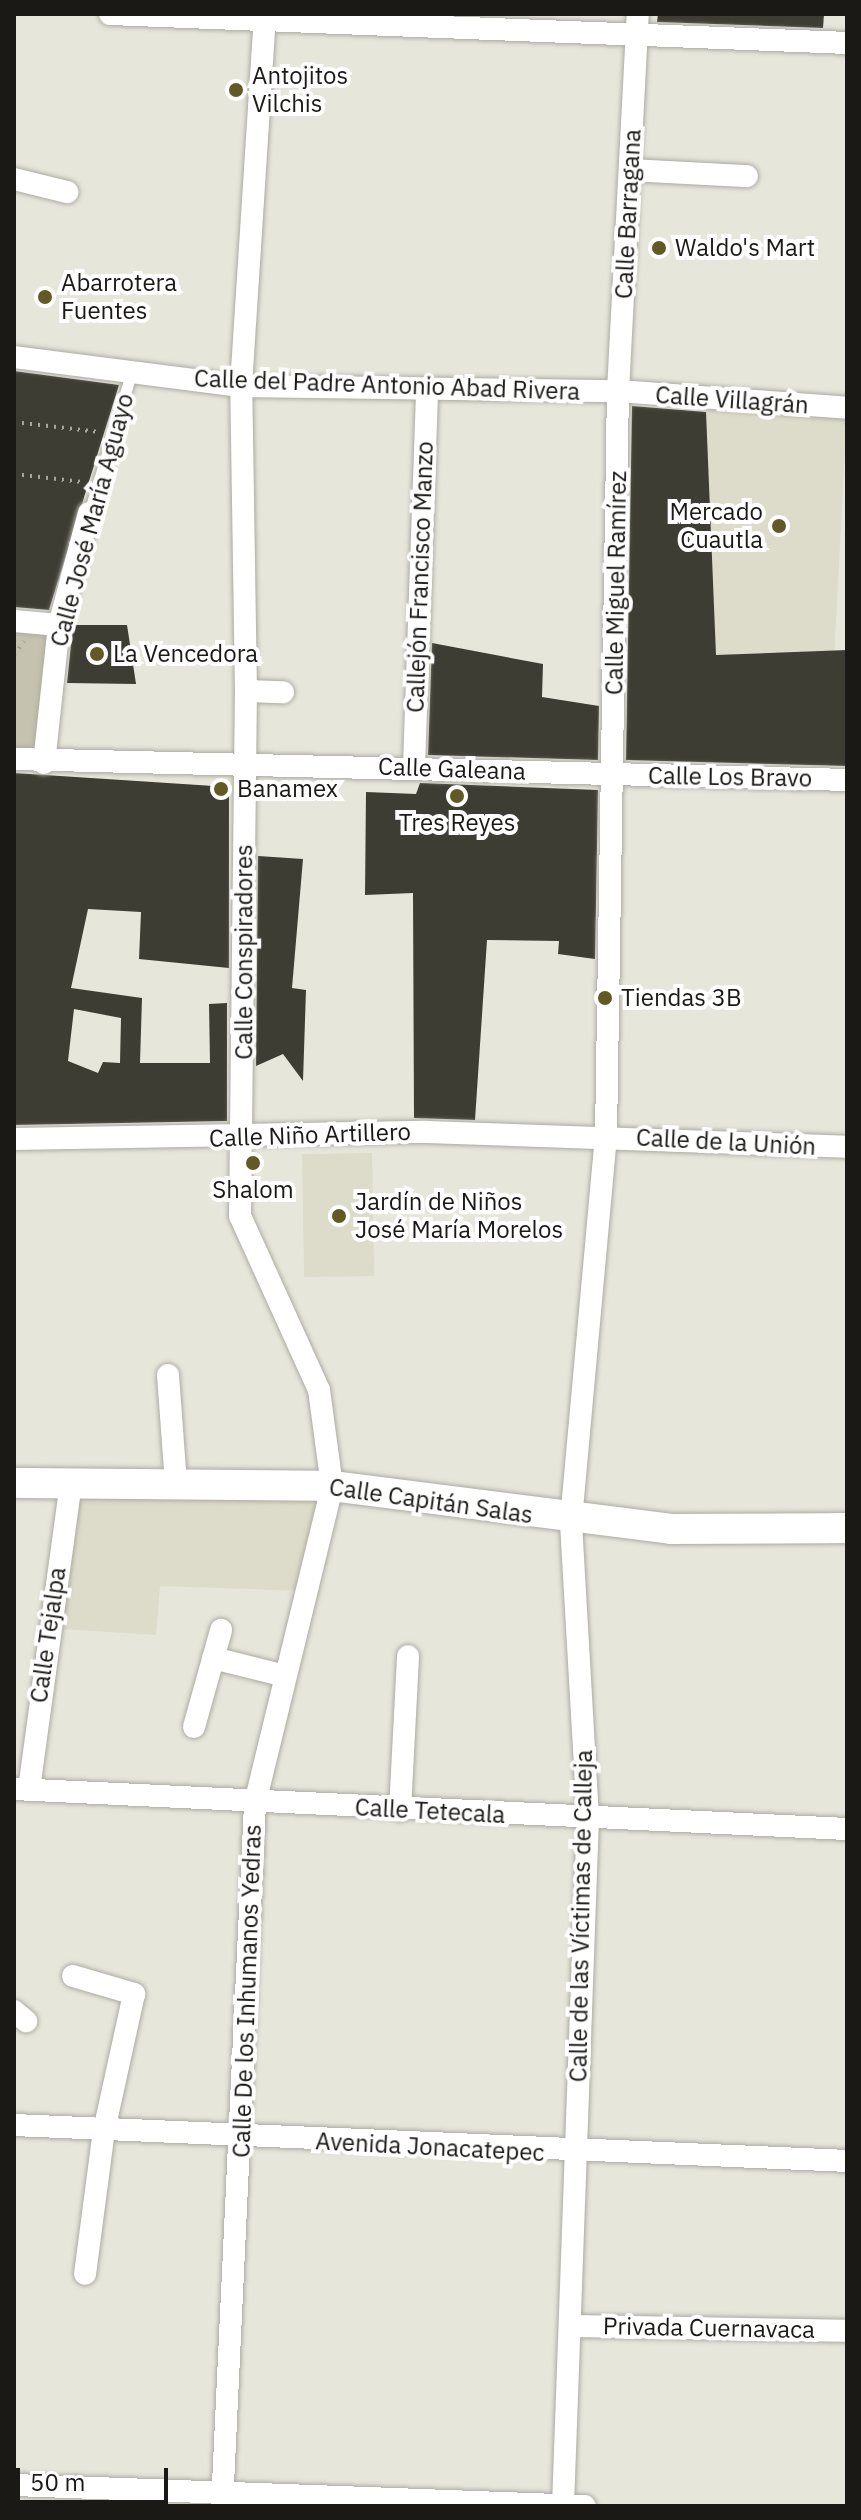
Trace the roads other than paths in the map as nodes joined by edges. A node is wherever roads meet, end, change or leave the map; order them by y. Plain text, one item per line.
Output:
1 (110, 14) edge
2 (265, 17) edge
3 (495, 23) edge
4 (637, 25) edge
5 (847, 43) edge
6 (631, 170) junction
7 (747, 176) dead end
8 (14, 179) edge
9 (67, 192) dead end
10 (14, 357) edge
11 (131, 374) junction
12 (241, 386) junction
13 (427, 388) junction
14 (618, 391) junction
15 (847, 408) edge
16 (89, 513) joint
17 (14, 621) edge
18 (59, 625) junction
19 (246, 691) junction
20 (283, 692) dead end
21 (14, 759) edge
22 (44, 763) junction
23 (243, 765) junction
24 (414, 766) junction
25 (613, 775) junction
26 (847, 780) edge
27 (606, 1136) junction
28 (14, 1139) edge
29 (245, 1139) junction
30 (847, 1147) edge
31 (168, 1375) dead end
32 (14, 1483) edge
33 (71, 1483) junction
34 (176, 1483) junction
35 (332, 1486) junction
36 (571, 1520) junction
37 (847, 1528) edge
38 (221, 1630) dead end
39 (408, 1656) dead end
40 (213, 1658) junction
41 (285, 1676) junction
42 (194, 1727) dead end
43 (21, 1789) edge
44 (255, 1803) junction
45 (400, 1810) junction
46 (588, 1818) junction
47 (847, 1829) edge
48 (73, 1976) dead end
49 (14, 2125) edge
50 (104, 2130) junction
51 (240, 2139) junction
52 (578, 2154) junction
53 (847, 2161) edge
54 (85, 2274) dead end
55 (570, 2326) junction
56 (847, 2331) edge
57 (14, 2485) edge
58 (222, 2500) edge
59 (570, 2506) edge

1 - 2 street
2 - 3 street
2 - 12 street, Calle Conspiradores
3 - 4 street
4 - 5 street
4 - 6 street, Calle Barragana
6 - 7 street
6 - 14 street, Calle Barragana
8 - 9 street
10 - 11 street, Calle del Padre Antonio Abad Rivera
11 - 12 street, Calle del Padre Antonio Abad Rivera
11 - 16 lane, Calle José María Aguayo
12 - 13 street, Calle del Padre Antonio Abad Rivera
12 - 19 street, Calle Conspiradores
13 - 14 street, Calle del Padre Antonio Abad Rivera
13 - 24 street, Callejón Francisco Manzo
14 - 15 street, Calle Villagrán
14 - 25 street, Calle Miguel Ramírez
16 - 18 street, Calle José María Aguayo
17 - 18 street
18 - 22 street, Calle José María Aguayo
19 - 20 street
19 - 23 street, Calle Conspiradores
21 - 22 street, Calle Galeana
22 - 23 street, Calle Galeana
23 - 24 street, Calle Galeana
23 - 29 street, Calle Conspiradores
24 - 25 street, Calle Galeana
25 - 26 street, Calle Los Bravo
25 - 27 street, Calle Miguel Ramírez
27 - 29 street, Calle Niño Artillero
27 - 30 street, Calle de la Unión
27 - 36 street, Calle de las Víctimas de Calleja
28 - 29 street, Calle Niño Artillero
29 - 35 street, Calle Conspiradores
31 - 34 street
32 - 33 street, Calle Capitán Salas
33 - 34 street, Calle Capitán Salas
33 - 43 street, Calle Tejalpa
34 - 35 street, Calle Capitán Salas
35 - 36 street, Calle Capitán Salas
35 - 41 street, Calle De los Inhumanos Yedras
36 - 37 street, Calle Capitán Salas
36 - 46 street, Calle de las Víctimas de Calleja
38 - 40 street
39 - 45 street
40 - 41 street
40 - 42 street
41 - 44 street, Calle De los Inhumanos Yedras
43 - 44 street, Calle Tetecala
44 - 45 street, Calle Tetecala
44 - 51 street, Calle De los Inhumanos Yedras
45 - 46 street, Calle Tetecala
46 - 47 street, Calle Tetecala
46 - 52 street, Calle de las Víctimas de Calleja
48 - 50 street
49 - 50 street, Avenida Jonacatepec
50 - 51 street, Avenida Jonacatepec
50 - 54 street
51 - 52 street, Avenida Jonacatepec
51 - 58 street, Calle De los Inhumanos Yedras
52 - 53 street, Avenida Jonacatepec
52 - 55 street, Calle de las Víctimas de Calleja
55 - 56 street, Privada Cuernavaca
55 - 59 street, Calle de las Víctimas de Calleja
57 - 58 street
58 - 59 street

